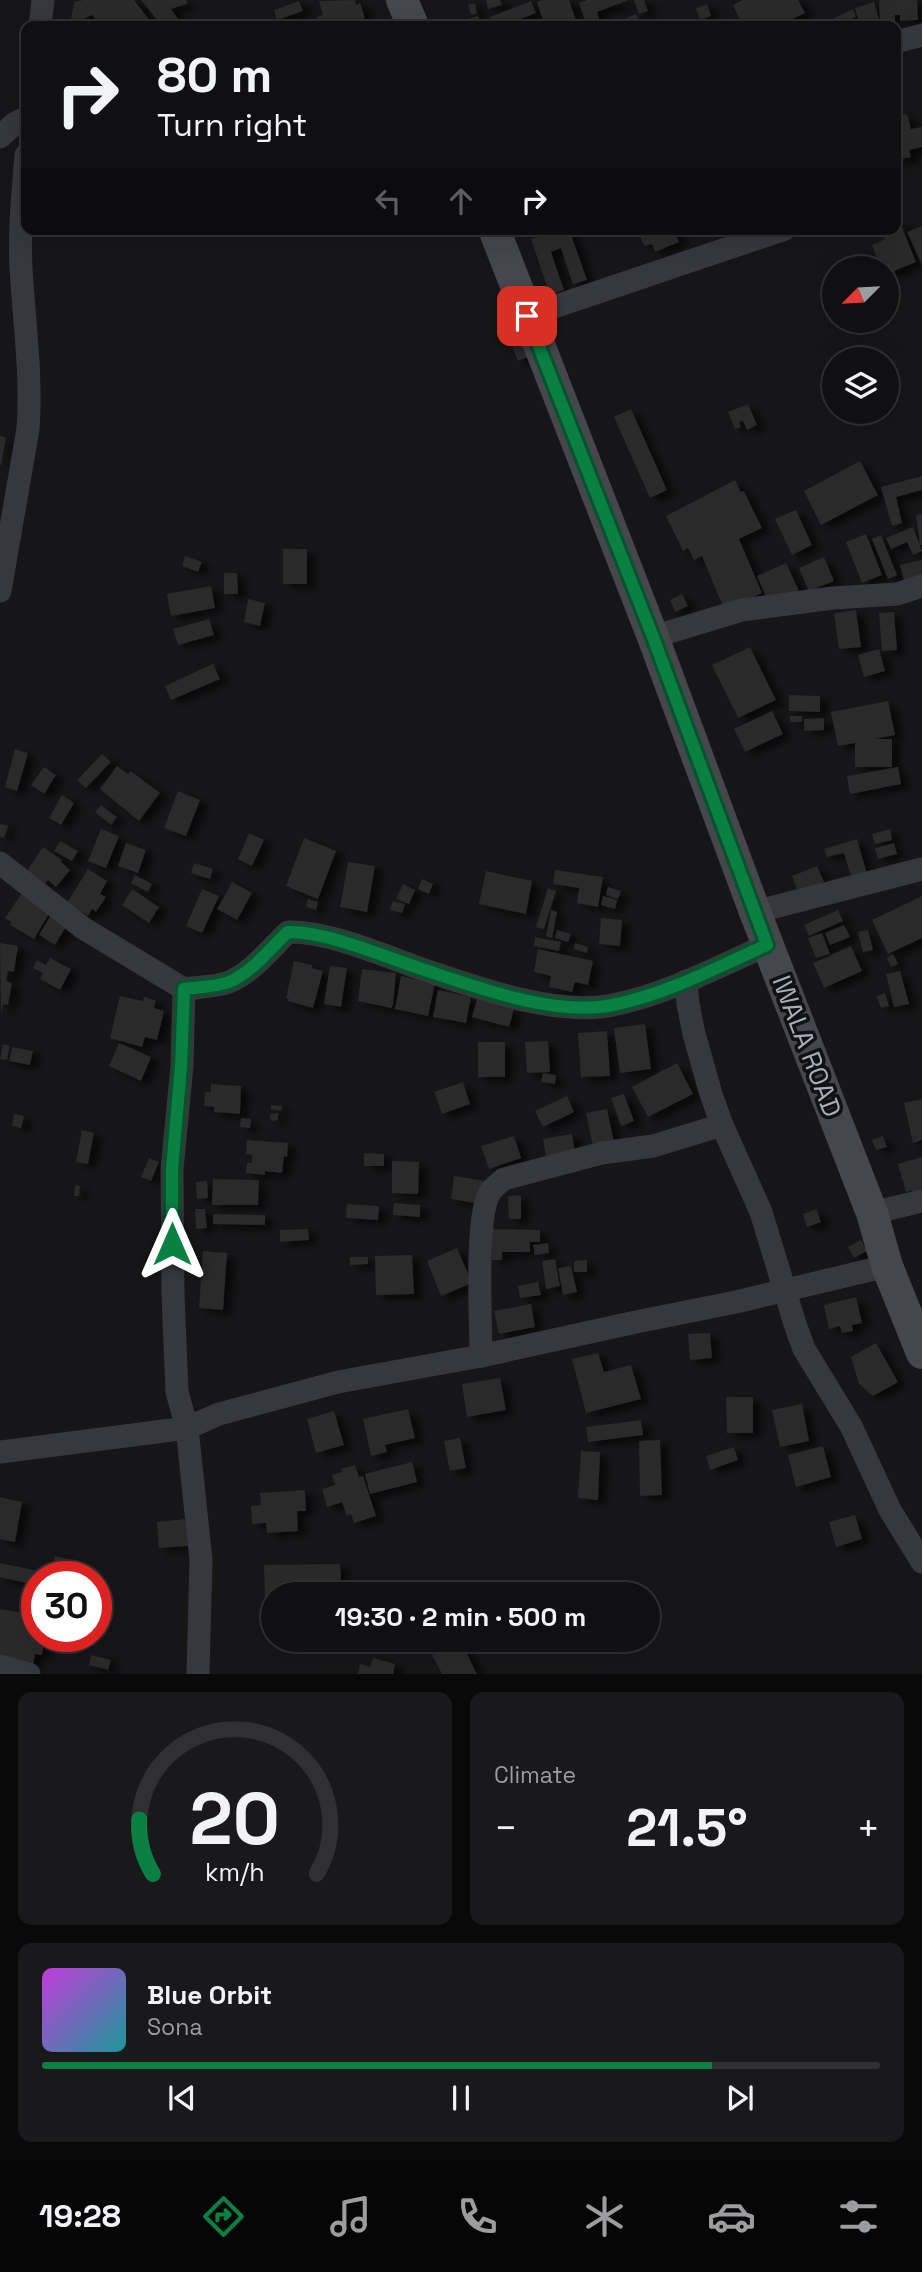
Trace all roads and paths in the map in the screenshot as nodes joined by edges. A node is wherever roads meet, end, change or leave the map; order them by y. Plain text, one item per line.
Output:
1 (43, 0) edge
2 (402, 0) edge
3 (41, 21) edge
4 (411, 21) edge
5 (922, 35) edge
6 (901, 41) edge
7 (21, 120) edge
8 (0, 137) edge
9 (22, 235) edge
10 (496, 235) edge
11 (767, 235) edge
12 (527, 316) junction
13 (922, 586) edge
14 (0, 591) edge
15 (653, 637) junction
16 (0, 863) edge
17 (922, 869) edge
18 (754, 912) junction
19 (767, 945) junction
20 (686, 981) junction
21 (184, 989) junction
22 (722, 1125) junction
23 (922, 1201) edge
24 (872, 1213) junction
25 (887, 1266) junction
26 (786, 1290) junction
27 (922, 1353) edge
28 (481, 1356) junction
29 (187, 1428) junction
30 (0, 1452) edge
31 (922, 1562) edge
32 (0, 1667) edge
33 (29, 1674) edge
34 (198, 1674) edge

1 - 3 street
2 - 4 street
5 - 6 street
7 - 8 street
9 - 14 street
10 - 12 street, IWALA ROAD
11 - 12 street
12 - 15 street, IWALA ROAD
13 - 15 street
15 - 18 street, IWALA ROAD
16 - 21 street
17 - 18 street
18 - 19 street, IWALA ROAD
19 - 20 street
19 - 24 street, IWALA ROAD
20 - 21 street
20 - 22 street
21 - 29 street
22 - 26 street
22 - 28 street
23 - 24 street
24 - 25 street, IWALA ROAD
25 - 26 street
25 - 27 street, IWALA ROAD
26 - 28 street
26 - 31 street
28 - 29 street
29 - 30 street
29 - 34 street
32 - 33 street

